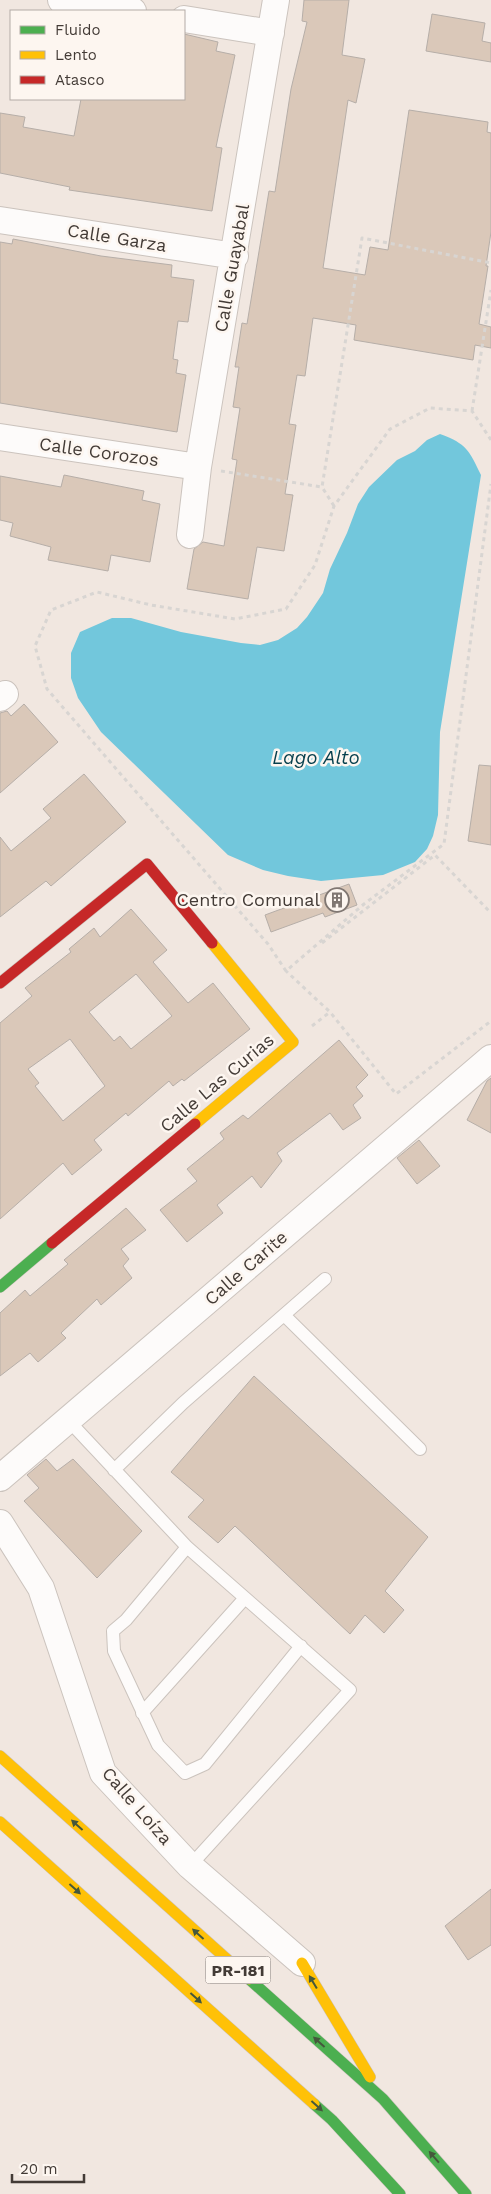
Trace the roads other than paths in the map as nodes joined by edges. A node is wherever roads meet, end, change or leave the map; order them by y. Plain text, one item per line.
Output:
1 (61, 0) edge
2 (276, 0) edge
3 (126, 10) edge
4 (185, 19) edge
5 (272, 33) junction
6 (0, 220) edge
7 (234, 256) junction
8 (0, 437) edge
9 (198, 467) junction
10 (190, 535) dead end
11 (0, 983) edge
12 (491, 1058) edge
13 (325, 1279) dead end
14 (0, 1288) edge
15 (284, 1315) junction
16 (68, 1420) junction
17 (420, 1449) dead end
18 (114, 1470) junction
19 (0, 1478) edge
20 (0, 1523) edge
21 (187, 1547) junction
22 (244, 1598) junction
23 (301, 1646) junction
24 (142, 1713) junction
25 (0, 1756) edge
26 (0, 1822) edge
27 (190, 1866) junction
28 (302, 1963) joint
29 (383, 2099) junction
30 (400, 2194) edge
31 (466, 2194) edge

1 - 3 street
2 - 5 street, Calle Guayabal
4 - 5 street
5 - 7 street, Calle Guayabal
6 - 7 street, Calle Garza
7 - 9 street, Calle Guayabal
8 - 9 street, Calle Corozos
9 - 10 street, Calle Guayabal
11 - 14 main road, Calle Las Curias
12 - 16 street, Calle Carite
13 - 15 lane
15 - 17 lane
15 - 18 lane
16 - 18 lane
16 - 19 street, Calle Carite
18 - 21 lane
20 - 27 street, Calle Loíza
21 - 22 lane
21 - 24 lane
22 - 23 lane
22 - 24 lane
23 - 24 lane
23 - 27 lane
29 -> 25 main road, PR-181
26 -> 30 main road, PR-181
27 - 28 street, Calle Loíza
29 -> 28 main road
31 -> 29 main road, PR-181

